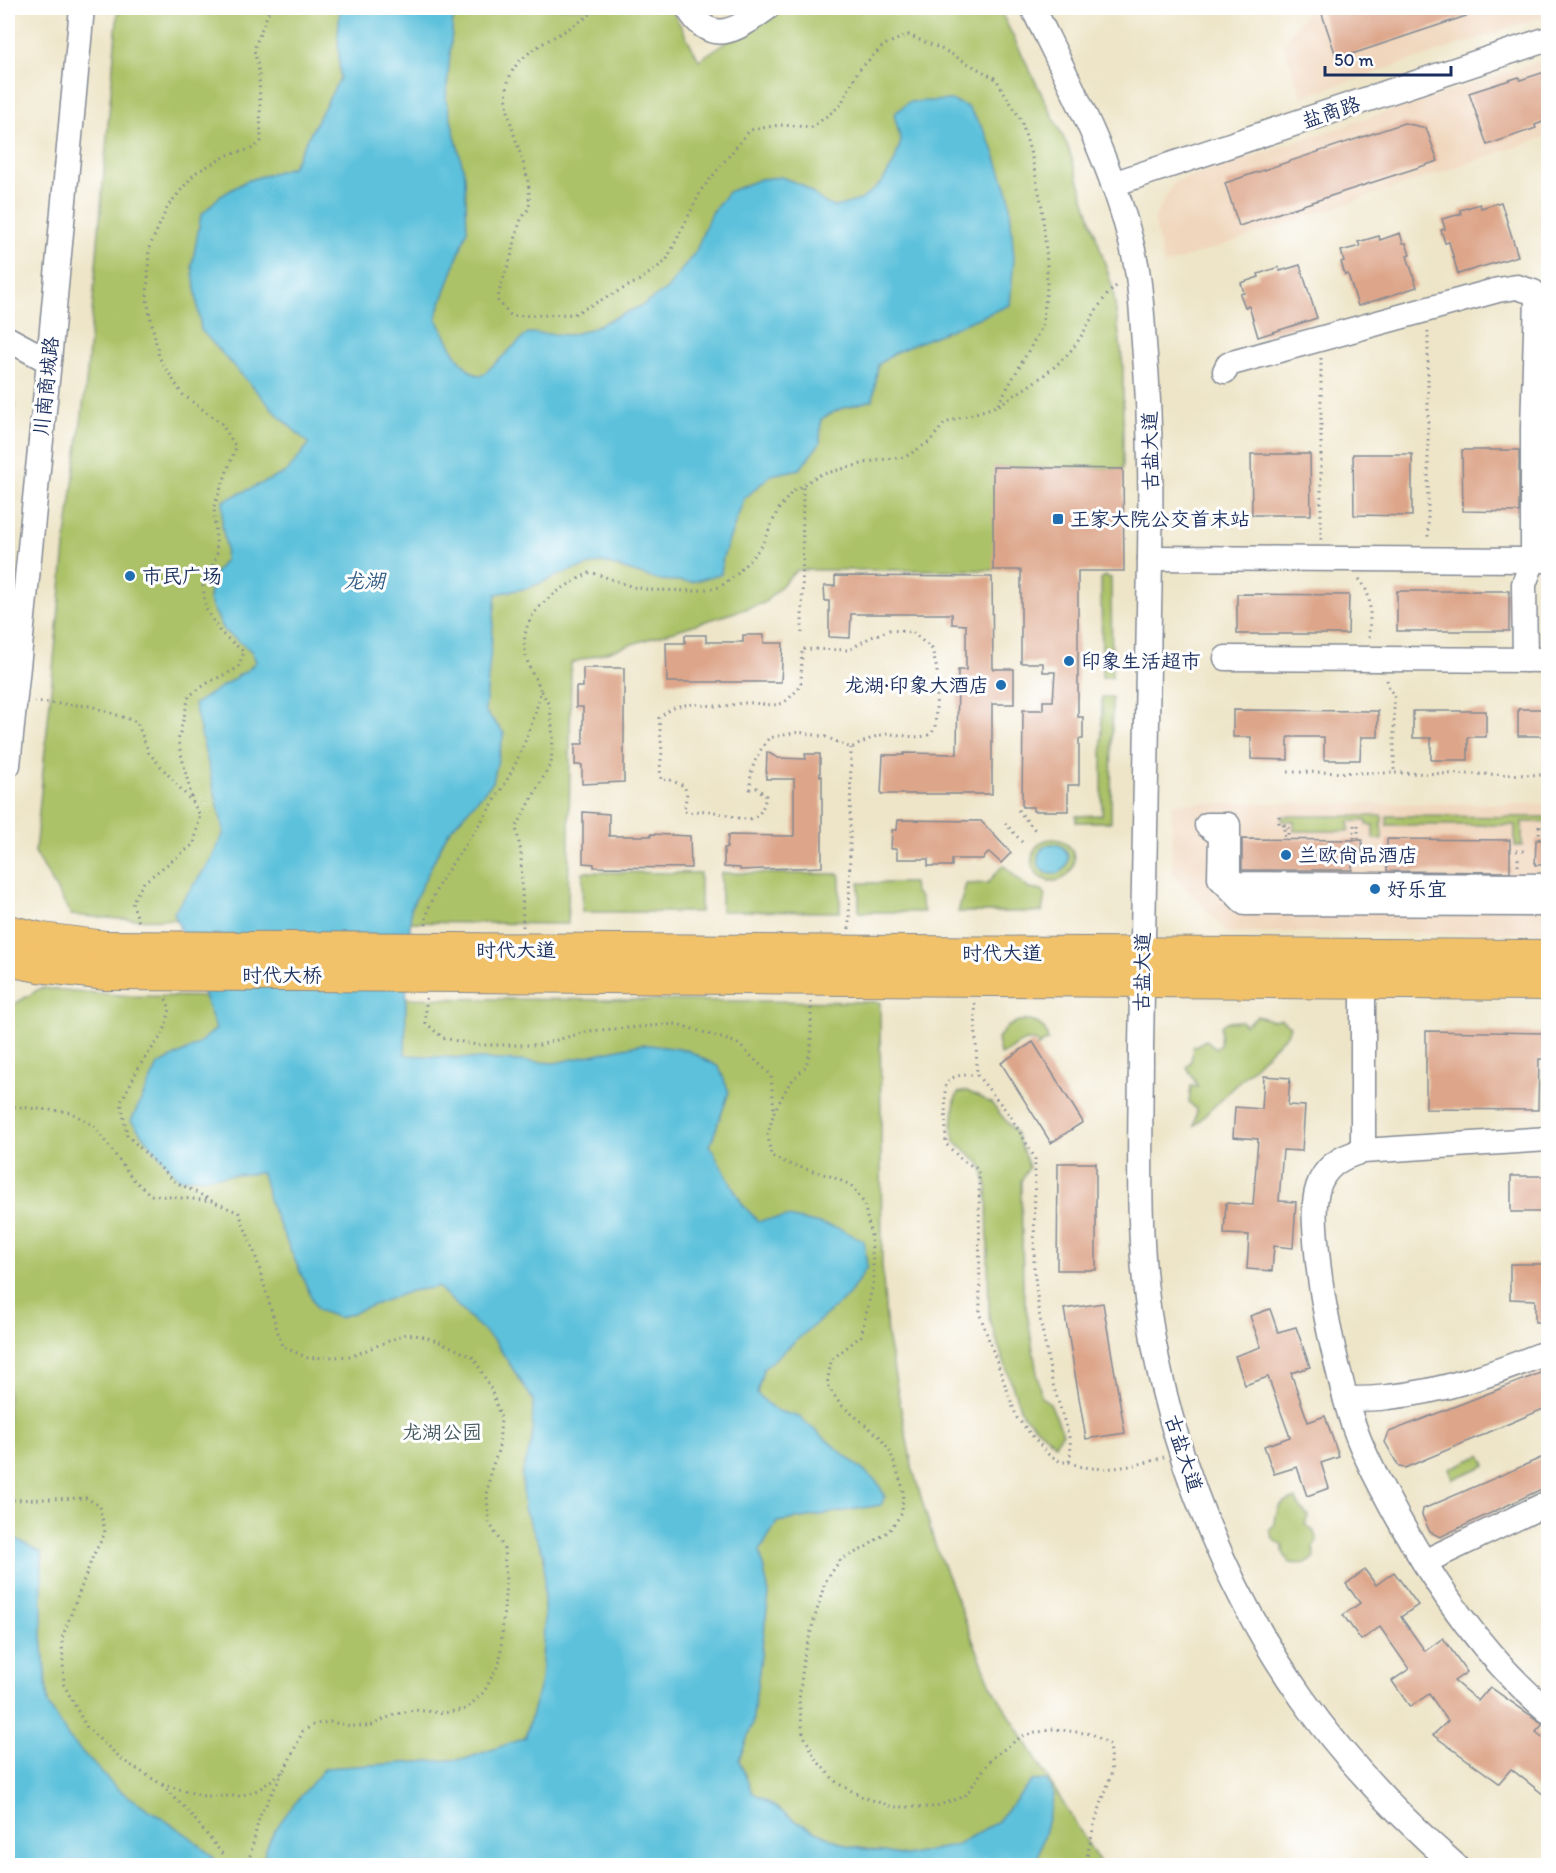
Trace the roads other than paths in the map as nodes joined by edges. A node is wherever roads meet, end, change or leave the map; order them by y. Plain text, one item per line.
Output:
1 (82, 8) edge
2 (688, 8) edge
3 (767, 8) edge
4 (1033, 8) edge
5 (1548, 39) edge
6 (1113, 184) junction
7 (8, 339) edge
8 (49, 361) junction
9 (1225, 371) dead end
10 (1150, 558) junction
11 (1541, 560) edge
12 (1226, 658) dead end
13 (1537, 660) edge
14 (8, 765) edge
15 (1548, 886) edge
16 (1548, 904) edge
17 (8, 931) edge
18 (1548, 956) edge
19 (8, 960) edge
20 (106, 961) junction
21 (456, 963) junction
22 (1142, 967) junction
23 (1363, 983) junction
24 (1548, 984) edge
25 (1548, 1139) edge
26 (1363, 1151) junction
27 (1548, 1352) edge
28 (1346, 1399) junction
29 (1548, 1503) edge
30 (1424, 1562) junction
31 (1548, 1711) edge
32 (1455, 1866) edge

1 - 8 street, 川南商城路
2 - 3 street
4 - 6 street, 古盐大道
5 - 6 street, 盐商路
6 - 10 street, 古盐大道
7 - 8 street
8 - 14 street, 川南商城路
9 - 11 street
10 - 11 street
10 - 22 street, 古盐大道
11 - 13 street
12 - 13 street
15 - 16 street
17 - 20 main road
18 - 22 main road, 时代大道
19 - 20 main road
20 - 21 main road, 时代大桥, bridge
21 - 22 main road, 时代大道
21 - 22 main road, 时代大道
22 - 23 main road, 时代大道
22 - 32 street, 古盐大道
23 - 24 main road, 时代大道
23 - 26 street
25 - 26 street
26 - 28 street
27 - 28 street
28 - 30 street
29 - 30 street
30 - 31 street

